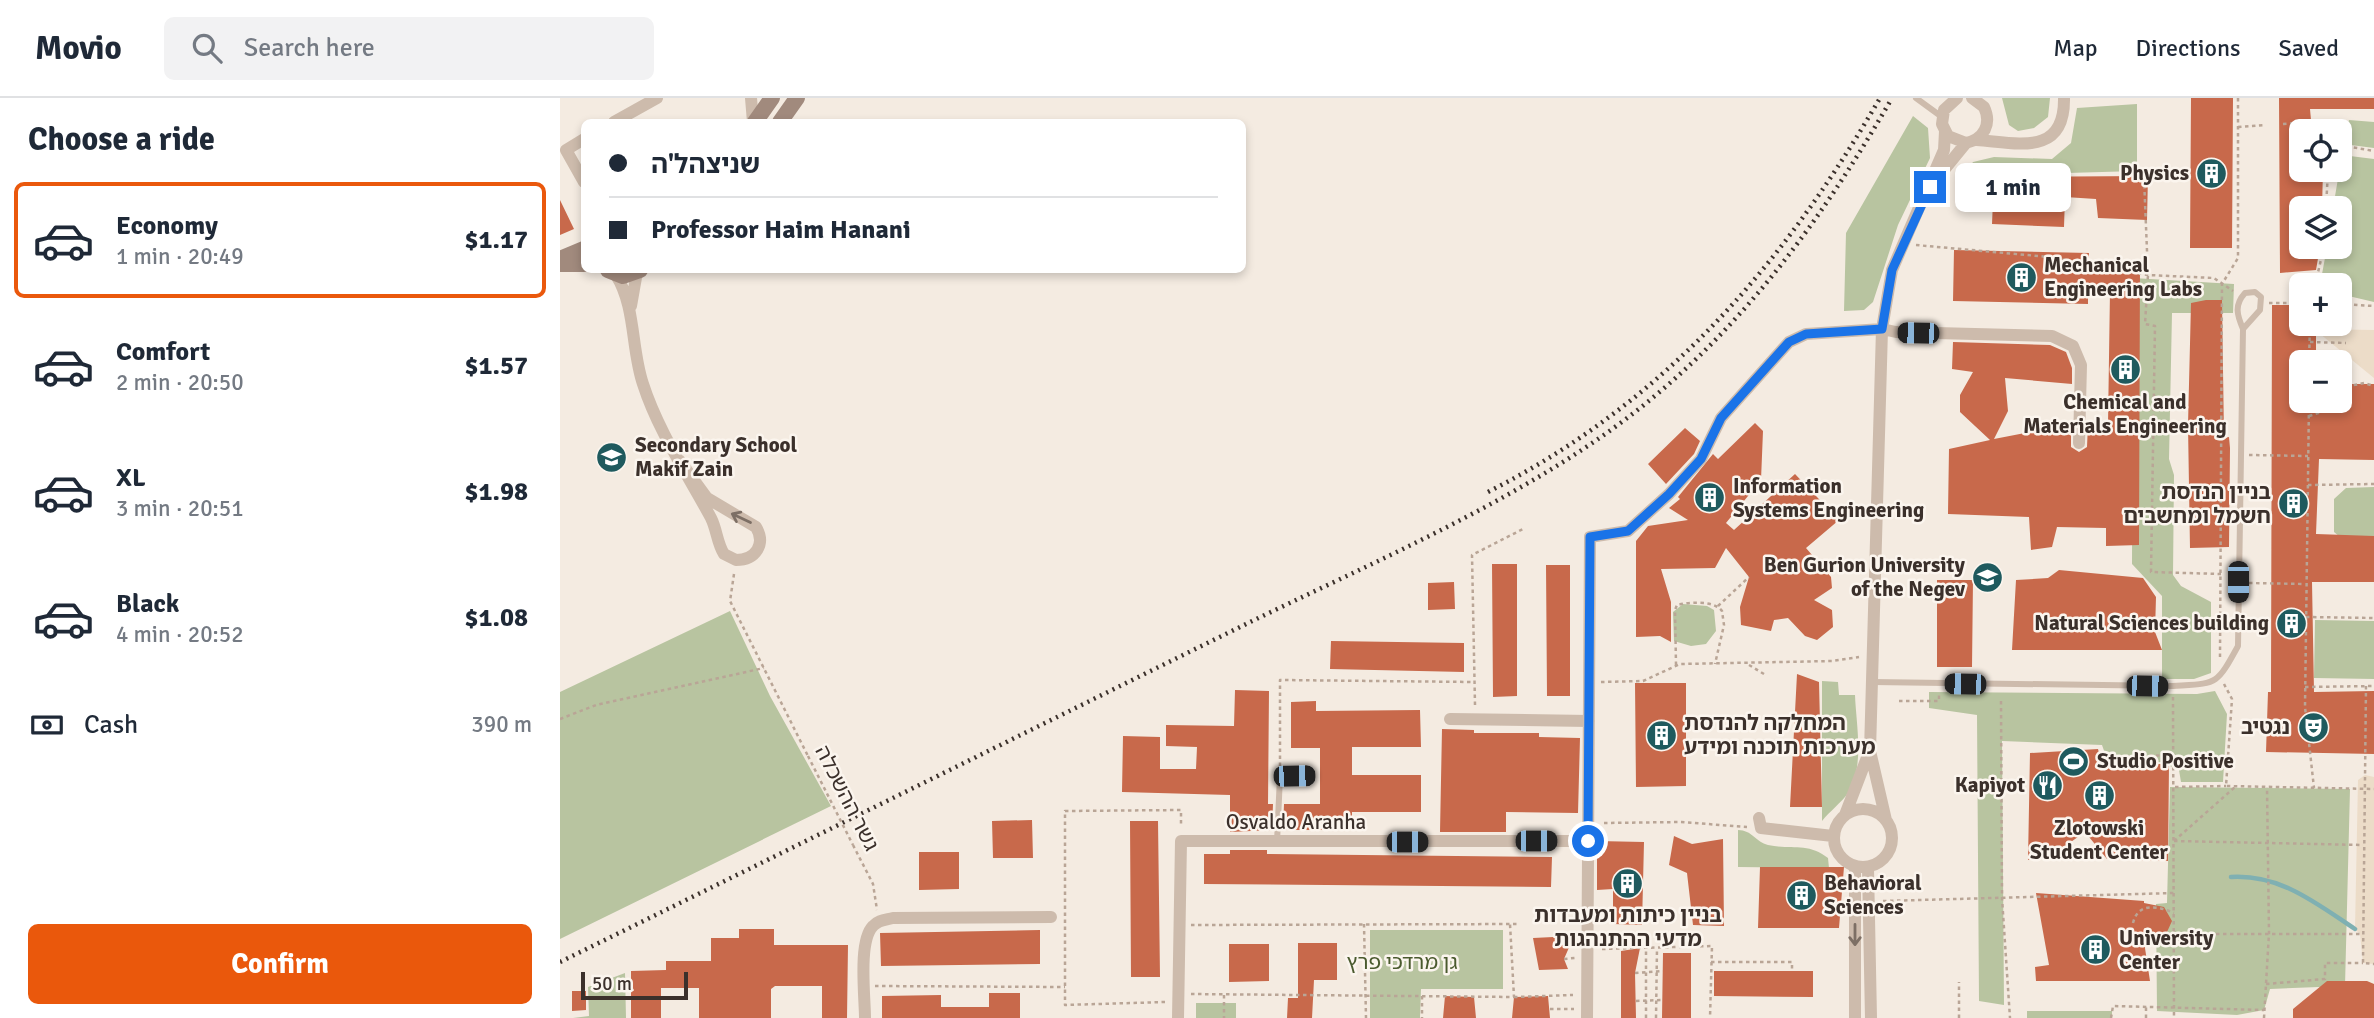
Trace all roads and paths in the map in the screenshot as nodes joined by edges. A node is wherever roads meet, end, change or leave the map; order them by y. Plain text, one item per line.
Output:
1 (657, 98) edge
2 (751, 98) edge
3 (772, 98) edge
4 (797, 98) edge
5 (1916, 98) edge
6 (1954, 98) edge
7 (1972, 98) edge
8 (2064, 98) edge
9 (2238, 98) edge
10 (1986, 108) edge
11 (1942, 117) junction
12 (619, 119) edge
13 (754, 119) edge
14 (756, 119) edge
15 (782, 119) edge
16 (2283, 124) dead end
17 (2289, 124) edge
18 (2265, 125) dead end
19 (2238, 127) junction
20 (1945, 131) junction
21 (581, 141) edge
22 (1972, 141) junction
23 (2015, 142) junction
24 (2352, 147) edge
25 (2374, 151) edge
26 (581, 177) edge
27 (2144, 178) dead end
28 (1930, 187) junction
29 (1903, 244) junction
30 (581, 250) edge
31 (560, 261) edge
32 (581, 264) edge
33 (613, 273) edge
34 (638, 273) edge
35 (2148, 275) junction
36 (2222, 284) junction
37 (2242, 297) junction
38 (2262, 303) junction
39 (2289, 303) edge
40 (2352, 305) edge
41 (2374, 306) edge
42 (630, 317) junction
43 (1882, 329) junction
44 (2243, 329) junction
45 (2310, 336) edge
46 (2310, 342) junction
47 (2346, 343) dead end
48 (2310, 350) edge
49 (2352, 386) edge
50 (2374, 386) edge
51 (2319, 413) edge
52 (2309, 416) joint
53 (2079, 443) dead end
54 (2240, 455) junction
55 (2222, 456) junction
56 (2308, 456) junction
57 (680, 461) junction
58 (2374, 484) edge
59 (2308, 485) junction
60 (1523, 530) dead end
61 (736, 561) junction
62 (2221, 574) junction
63 (1749, 577) dead end
64 (2221, 582) junction
65 (2238, 582) junction
66 (2306, 584) junction
67 (1718, 606) junction
68 (2306, 617) junction
69 (2374, 618) edge
70 (1872, 654) junction
71 (1747, 663) junction
72 (1715, 664) junction
73 (1676, 665) junction
74 (764, 668) junction
75 (1764, 674) dead end
76 (2220, 679) junction
77 (1474, 682) junction
78 (1589, 682) junction
79 (1871, 682) junction
80 (2173, 686) junction
81 (2374, 686) edge
82 (2305, 687) junction
83 (2366, 687) junction
84 (1899, 701) dead end
85 (1939, 701) dead end
86 (2001, 701) dead end
87 (560, 719) edge
88 (1450, 719) dead end
89 (1475, 720) junction
90 (1589, 721) junction
91 (1870, 751) junction
92 (2174, 755) junction
93 (2101, 757) dead end
94 (1280, 776) junction
95 (1308, 776) dead end
96 (2226, 786) junction
97 (2236, 786) junction
98 (2175, 787) junction
99 (2267, 787) junction
100 (2314, 789) junction
101 (2364, 789) junction
102 (2374, 789) edge
103 (1845, 815) junction
104 (1886, 820) junction
105 (1181, 822) dead end
106 (1604, 823) dead end
107 (1760, 823) joint
108 (1833, 836) junction
109 (1588, 841) junction
110 (2174, 841) junction
111 (1277, 842) junction
112 (2267, 843) junction
113 (2364, 845) junction
114 (1862, 867) junction
115 (2174, 893) junction
116 (2002, 898) junction
117 (876, 900) dead end
118 (1869, 902) junction
119 (2174, 913) junction
120 (1051, 917) dead end
121 (2133, 923) dead end
122 (1364, 924) junction
123 (1510, 924) junction
124 (1520, 924) dead end
125 (1179, 925) junction
126 (2269, 933) junction
127 (2174, 934) junction
128 (2363, 934) junction
129 (1646, 947) junction
130 (1657, 947) junction
131 (1600, 949) dead end
132 (1580, 958) dead end
133 (1564, 959) dead end
134 (1711, 962) junction
135 (1747, 962) junction
136 (1770, 962) junction
137 (2362, 963) junction
138 (2374, 964) edge
139 (1662, 971) dead end
140 (1748, 971) dead end
141 (1770, 971) dead end
142 (1792, 971) dead end
143 (1646, 972) junction
144 (1656, 972) junction
145 (1635, 973) dead end
146 (1959, 982) dead end
147 (2266, 984) junction
148 (865, 986) junction
149 (1066, 987) junction
150 (1224, 995) junction
151 (1365, 995) junction
152 (1587, 995) junction
153 (1422, 996) junction
154 (1514, 997) junction
155 (1179, 998) junction
156 (1646, 1000) junction
157 (1656, 1000) junction
158 (1662, 1000) dead end
159 (1636, 1001) dead end
160 (2146, 1006) junction
161 (2174, 1007) junction
162 (1550, 1009) dead end
163 (2264, 1010) junction
164 (1584, 1014) edge
165 (865, 1018) edge
166 (1178, 1018) edge
167 (1224, 1018) edge
168 (1366, 1018) edge
169 (1422, 1018) edge
170 (1646, 1018) edge
171 (1656, 1018) edge
172 (1710, 1018) edge
173 (1855, 1018) edge
174 (1871, 1018) edge
175 (1959, 1018) edge
176 (2010, 1018) edge
177 (2110, 1018) edge
178 (2146, 1018) edge
179 (2174, 1018) edge
180 (2264, 1018) edge

1 - 12 street
2 - 13 street
3 - 14 street
4 - 15 street
5 - 11 lane
6 - 11 street
7 - 10 street
8 - 23 street
9 - 19 path
10 - 22 street
10 - 23 street
11 - 20 street
16 - 17 path
18 - 19 path
19 - 36 path
20 - 22 street
20 - 28 street
21 - 26 street
22 - 23 street
22 - 28 street
24 - 25 path
27 - 35 path
28 - 29 street
29 - 35 path
29 - 43 street
30 - 31 street
31 - 32 street
33 - 42 street
34 - 42 street
35 - 36 path
35 - 62 path
36 - 37 path
36 - 55 path
37 - 38 lane
37 - 44 lane
38 - 39 path
38 - 44 lane
40 - 41 path
42 - 57 street
43 - 53 street
43 - 70 street
43 - 78 street
44 - 54 lane
45 - 46 path
46 - 47 path
46 - 48 path
49 - 50 path
51 - 52 path
52 - 56 path
54 - 55 path
54 - 56 path
54 - 65 lane
55 - 62 path
56 - 59 path
57 - 61 street
61 -> 57 street
58 - 59 path
59 - 66 path
60 - 77 path
61 - 74 path, גשר ההשכלה
62 - 64 path
63 - 67 path
64 - 65 path
64 - 76 path
65 - 66 path
65 - 76 lane
66 - 68 path
67 - 72 path
67 - 73 path
68 - 69 path
68 - 82 path
70 - 71 path
70 - 79 street
71 - 72 path
71 - 75 path
72 - 73 path
73 - 78 path
74 - 87 path
74 - 117 path, גשר ההשכלה, bridge
76 - 80 lane
76 - 96 path
77 - 89 path
77 - 94 path
78 - 90 street
79 - 80 lane
79 - 91 street
80 - 92 path
81 - 83 path
82 - 83 path
82 - 100 path
83 - 101 path
84 - 85 path
86 - 116 path
88 - 89 street
89 - 90 street
90 - 109 street
91 - 103 street
91 - 104 street
92 - 93 path
92 - 98 path
94 - 95 lane
94 - 111 lane
96 - 97 path
96 - 98 path
97 - 99 path
97 - 110 path
98 - 110 path
99 - 100 path
99 - 112 path
100 - 101 path
101 - 102 path
101 - 113 path
103 - 104 street
103 - 108 street
104 - 114 street
105 - 149 path
106 - 107 path
107 - 108 street
108 - 114 street
109 - 111 street, Osvaldo Aranha
109 - 152 street
110 - 112 path
110 - 115 path
111 - 125 street, Osvaldo Aranha
112 - 113 path
112 - 126 path
113 - 128 path
114 - 118 street
114 -> 173 street
115 - 116 path
115 - 119 path
116 - 118 path
116 - 176 path
118 - 174 street
119 - 121 path
119 - 127 path
120 - 148 street
122 - 123 path
122 - 125 path
122 - 151 path
123 - 124 path
123 - 154 path
125 - 155 street, Osvaldo Aranha
126 - 127 path
126 - 128 path
126 - 147 path
127 - 161 path
128 - 137 path
129 - 130 path
129 - 131 path
129 - 143 path
130 - 134 path
130 - 144 path
132 - 133 path
134 - 135 path
134 - 172 path
135 - 136 path
135 - 140 path
136 - 141 path
136 - 142 path
137 - 138 path
137 - 147 path
139 - 144 path
143 - 144 path
143 - 145 path
143 - 156 path
144 - 157 path
146 - 175 path
147 - 163 path
148 - 149 path
148 - 165 street
149 - 155 path
150 - 151 path
150 - 155 path
150 - 167 path
151 - 153 path
151 - 168 path
152 - 154 path
152 - 164 street
153 - 154 path
153 - 169 path
155 - 166 street, Osvaldo Aranha
156 - 157 path
156 - 159 path
156 - 170 path
157 - 158 path
157 - 171 path
160 - 161 path
160 - 177 path
160 - 178 path
161 - 163 path
161 - 179 path
162 - 164 path
163 - 180 path

